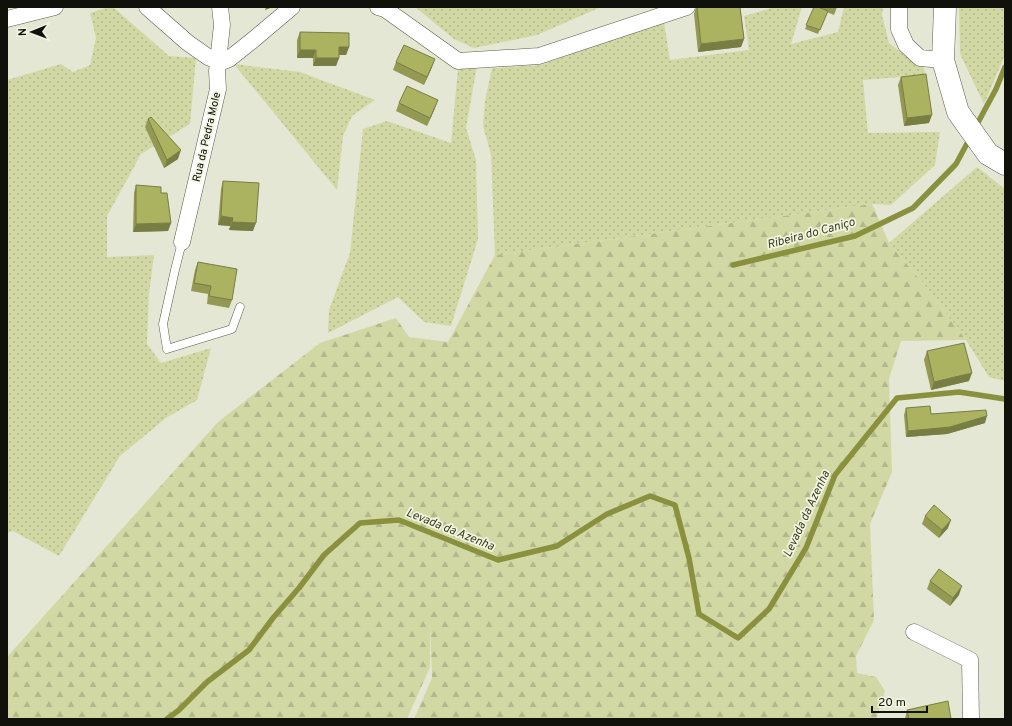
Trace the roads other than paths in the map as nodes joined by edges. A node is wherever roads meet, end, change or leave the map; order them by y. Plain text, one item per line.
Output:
1 (55, 7) edge
2 (147, 7) edge
3 (220, 7) edge
4 (292, 7) edge
5 (378, 7) edge
6 (686, 7) edge
7 (899, 7) edge
8 (945, 7) edge
9 (7, 19) edge
10 (218, 60) junction
11 (943, 60) junction
12 (997, 159) edge
13 (182, 242) joint
14 (240, 307) dead end
15 (914, 632) dead end
16 (971, 719) edge

1 - 9 street
2 - 10 street
3 - 10 street, Rua da Pedra Mole
4 - 10 street
5 - 6 street
7 - 11 street
8 - 11 main road
10 - 13 street, Rua da Pedra Mole
11 - 12 main road
13 - 14 lane
15 - 16 street

